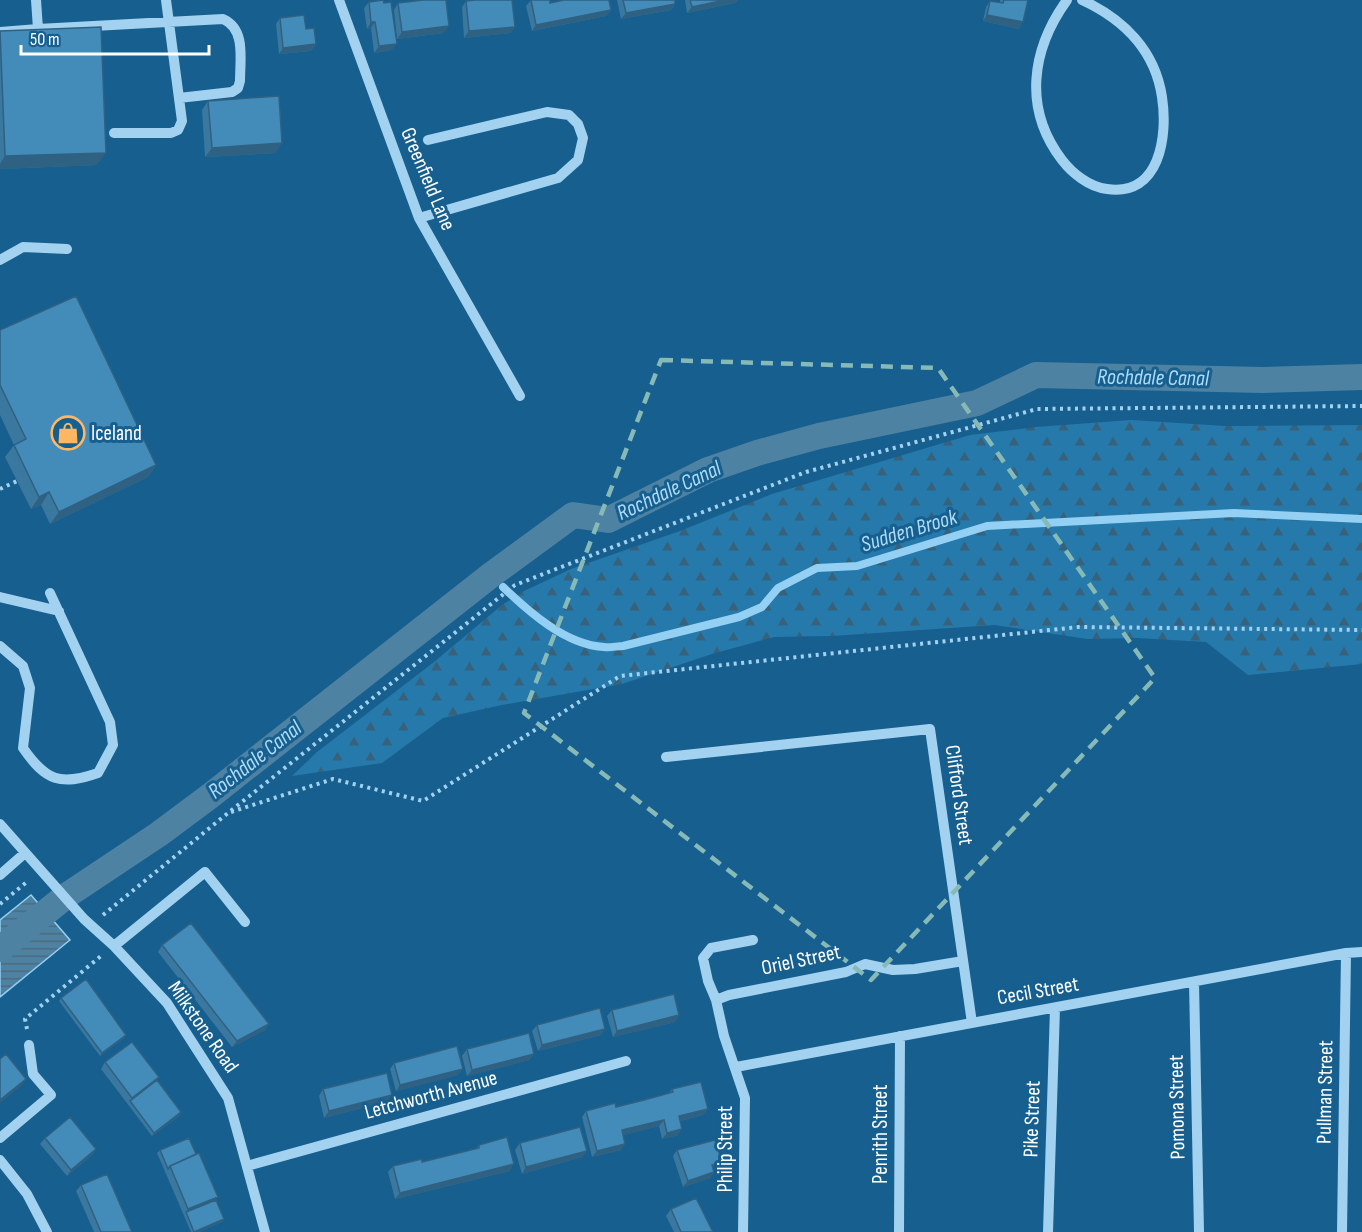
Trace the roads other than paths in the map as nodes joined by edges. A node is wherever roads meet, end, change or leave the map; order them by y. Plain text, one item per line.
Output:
1 (36, 0) edge
2 (166, 0) edge
3 (339, 0) edge
4 (1067, 0) edge
5 (1082, 0) edge
6 (169, 24) junction
7 (38, 29) junction
8 (0, 32) edge
9 (179, 98) junction
10 (114, 133) dead end
11 (428, 140) dead end
12 (419, 218) junction
13 (67, 249) dead end
14 (0, 260) edge
15 (520, 396) dead end
16 (50, 593) dead end
17 (0, 597) edge
18 (59, 611) junction
19 (0, 646) edge
20 (666, 757) dead end
21 (0, 824) edge
22 (25, 853) junction
23 (0, 875) edge
24 (245, 922) dead end
25 (753, 940) dead end
26 (114, 946) junction
27 (1362, 952) edge
28 (1346, 954) junction
29 (963, 961) junction
30 (1194, 982) junction
31 (716, 1000) junction
32 (1055, 1008) junction
33 (972, 1023) junction
34 (900, 1036) junction
35 (29, 1045) road end
36 (626, 1061) dead end
37 (736, 1067) junction
38 (0, 1138) edge
39 (0, 1160) edge
40 (247, 1166) junction
41 (47, 1232) edge
42 (265, 1232) edge
43 (744, 1232) edge
44 (899, 1232) edge
45 (1048, 1232) edge
46 (1199, 1232) edge
47 (1342, 1232) edge

1 - 7 street
2 - 6 street
3 - 12 street, Greenfield Lane
4 - 5 street
6 - 7 street
6 - 9 street
6 - 9 street
7 - 8 street
9 - 10 street
11 - 12 street
12 - 15 street, Greenfield Lane
13 - 14 street
16 - 18 street
17 - 18 street
18 - 19 street
20 - 29 street, Clifford Street
21 - 22 street, Milkstone Road
22 - 23 street
22 - 26 street, Milkstone Road
24 - 26 street
25 - 31 street
26 - 40 street, Milkstone Road
27 - 28 street, Cecil Street
28 - 30 street, Cecil Street
28 - 47 street, Pullman Street
29 - 31 street, Oriel Street
29 - 33 street, Clifford Street
30 - 32 street, Cecil Street
30 - 46 street, Pomona Street
31 - 37 street
32 - 33 street, Cecil Street
32 - 45 street, Pike Street
33 - 34 street, Cecil Street
34 - 37 street, Cecil Street
34 - 44 street, Penrith Street
35 - 38 street
36 - 40 street, Letchworth Avenue
37 - 43 street, Philip Street
39 - 41 street
40 - 42 street, Milkstone Road

